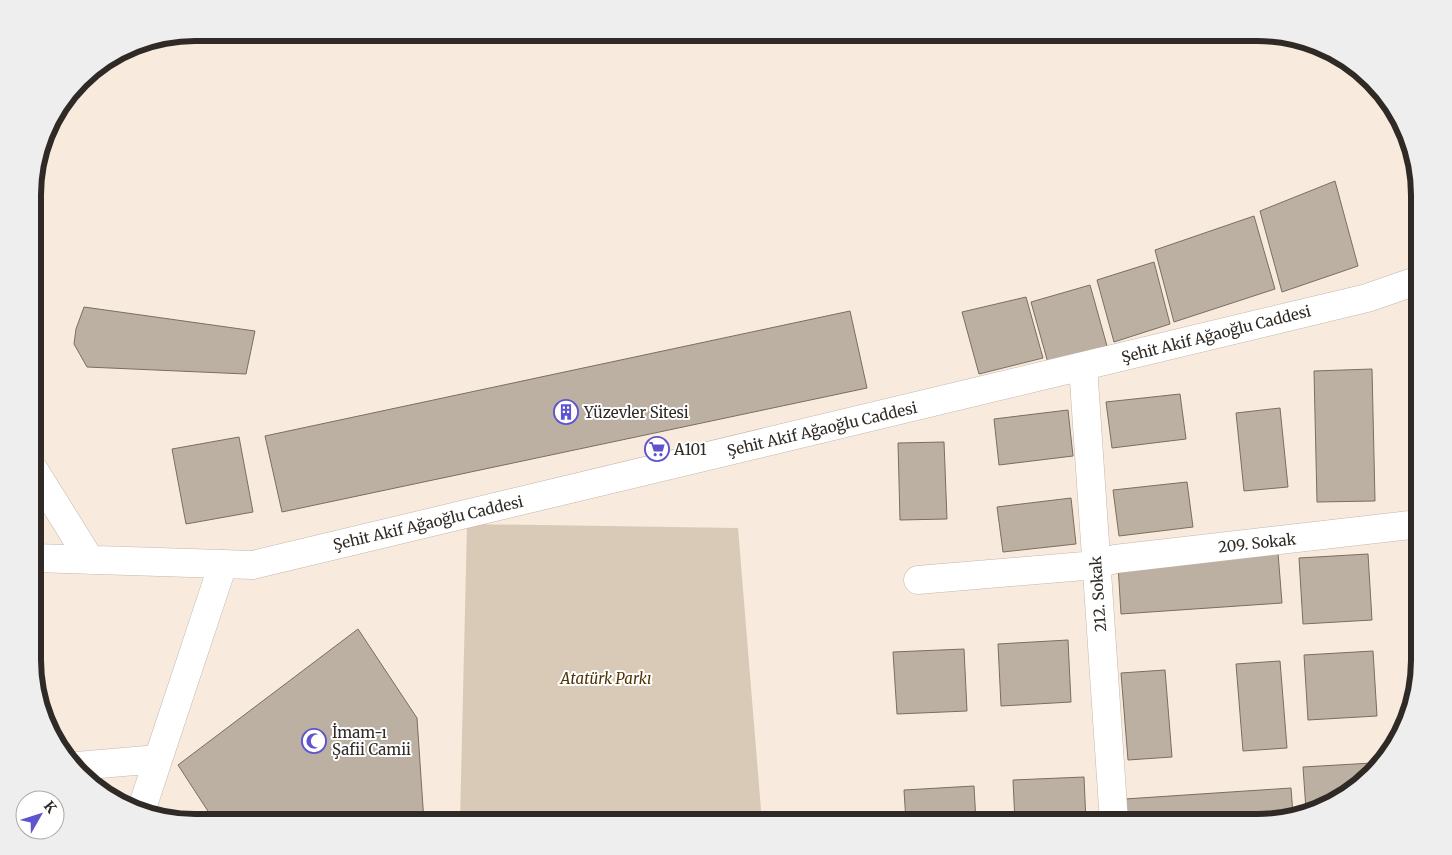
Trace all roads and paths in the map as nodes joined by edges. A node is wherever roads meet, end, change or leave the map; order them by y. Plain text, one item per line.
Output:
1 (1410, 283) edge
2 (1083, 366) junction
3 (41, 481) edge
4 (1410, 525) edge
5 (41, 558) edge
6 (90, 560) junction
7 (222, 564) junction
8 (1096, 565) junction
9 (918, 580) dead end
10 (158, 758) junction
11 (84, 765) edge
12 (143, 804) edge
13 (1113, 813) edge

1 - 2 street, Şehit Akif Ağaoğlu Caddesi
2 - 7 street, Şehit Akif Ağaoğlu Caddesi
2 - 8 street, 212. Sokak
3 - 6 street
4 - 8 street, 209. Sokak
5 - 6 street, Şehit Akif Ağaoğlu Caddesi
6 - 7 street, Şehit Akif Ağaoğlu Caddesi
7 - 10 street
8 - 9 street, 209. Sokak
8 - 13 street, 212. Sokak
10 - 11 street
10 - 12 street

